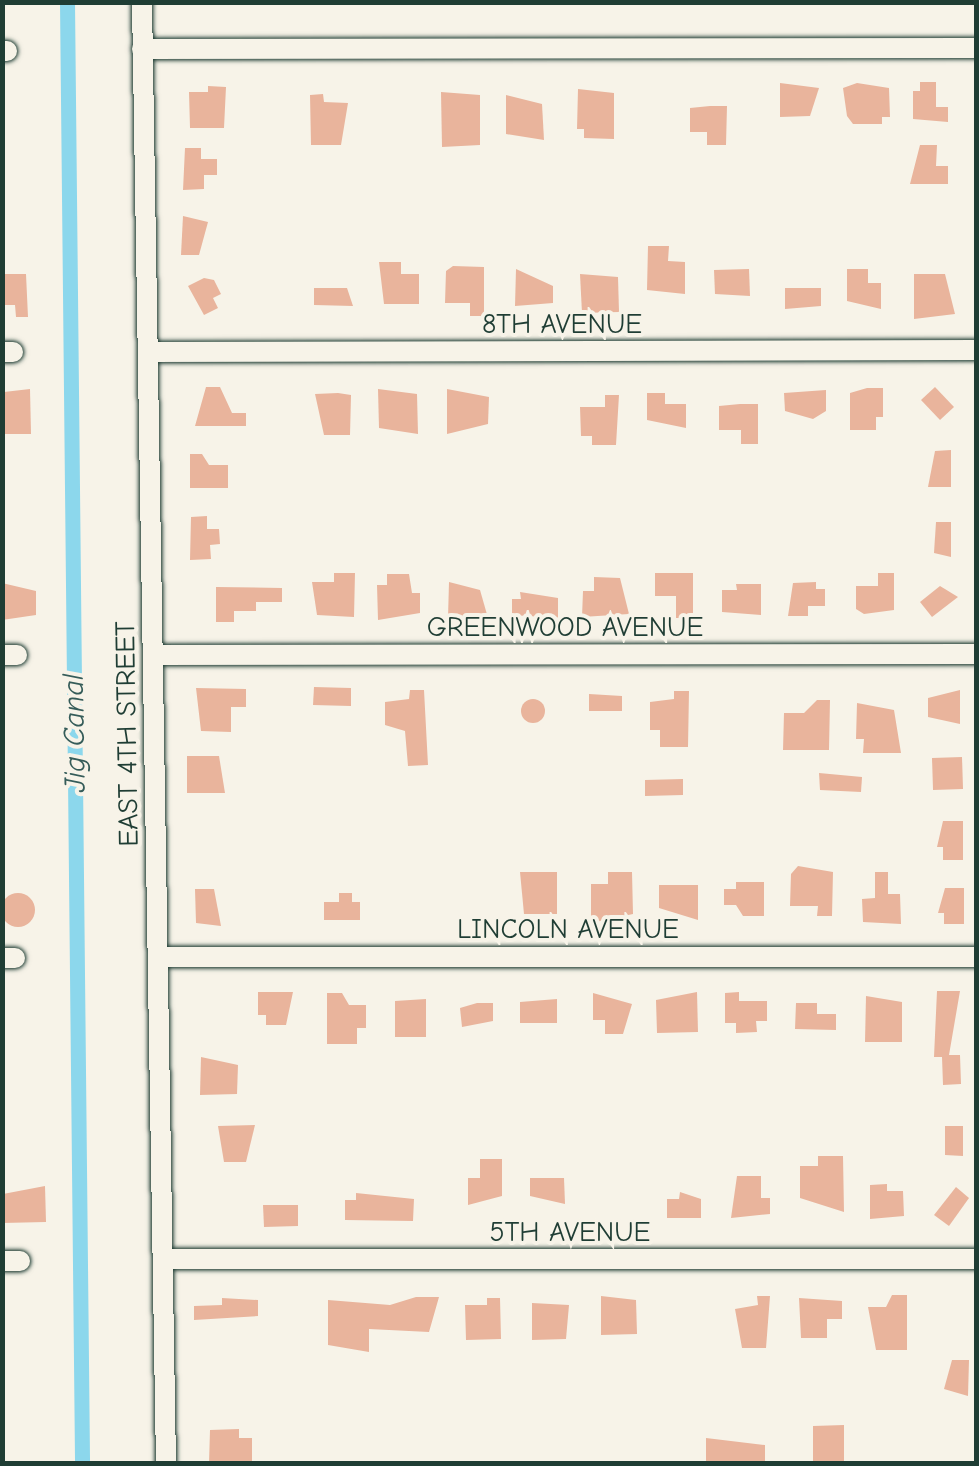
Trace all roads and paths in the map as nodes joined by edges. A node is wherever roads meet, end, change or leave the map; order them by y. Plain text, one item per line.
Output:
1 (142, 2) edge
2 (976, 48) edge
3 (142, 49) junction
4 (976, 350) edge
5 (148, 352) junction
6 (976, 654) edge
7 (153, 655) junction
8 (159, 957) junction
9 (976, 957) edge
10 (164, 1259) junction
11 (976, 1259) edge
12 (166, 1464) edge

1 - 3 street, EAST 4TH STREET
2 - 3 street
3 - 5 street, EAST 4TH STREET
4 - 5 street, 8TH AVENUE
5 - 7 street, EAST 4TH STREET
6 - 7 street, GREENWOOD AVENUE
7 - 8 street, EAST 4TH STREET
8 - 9 street, LINCOLN AVENUE
8 - 10 street, EAST 4TH STREET
10 - 11 street, 5TH AVENUE
10 - 12 street, EAST 4TH STREET

